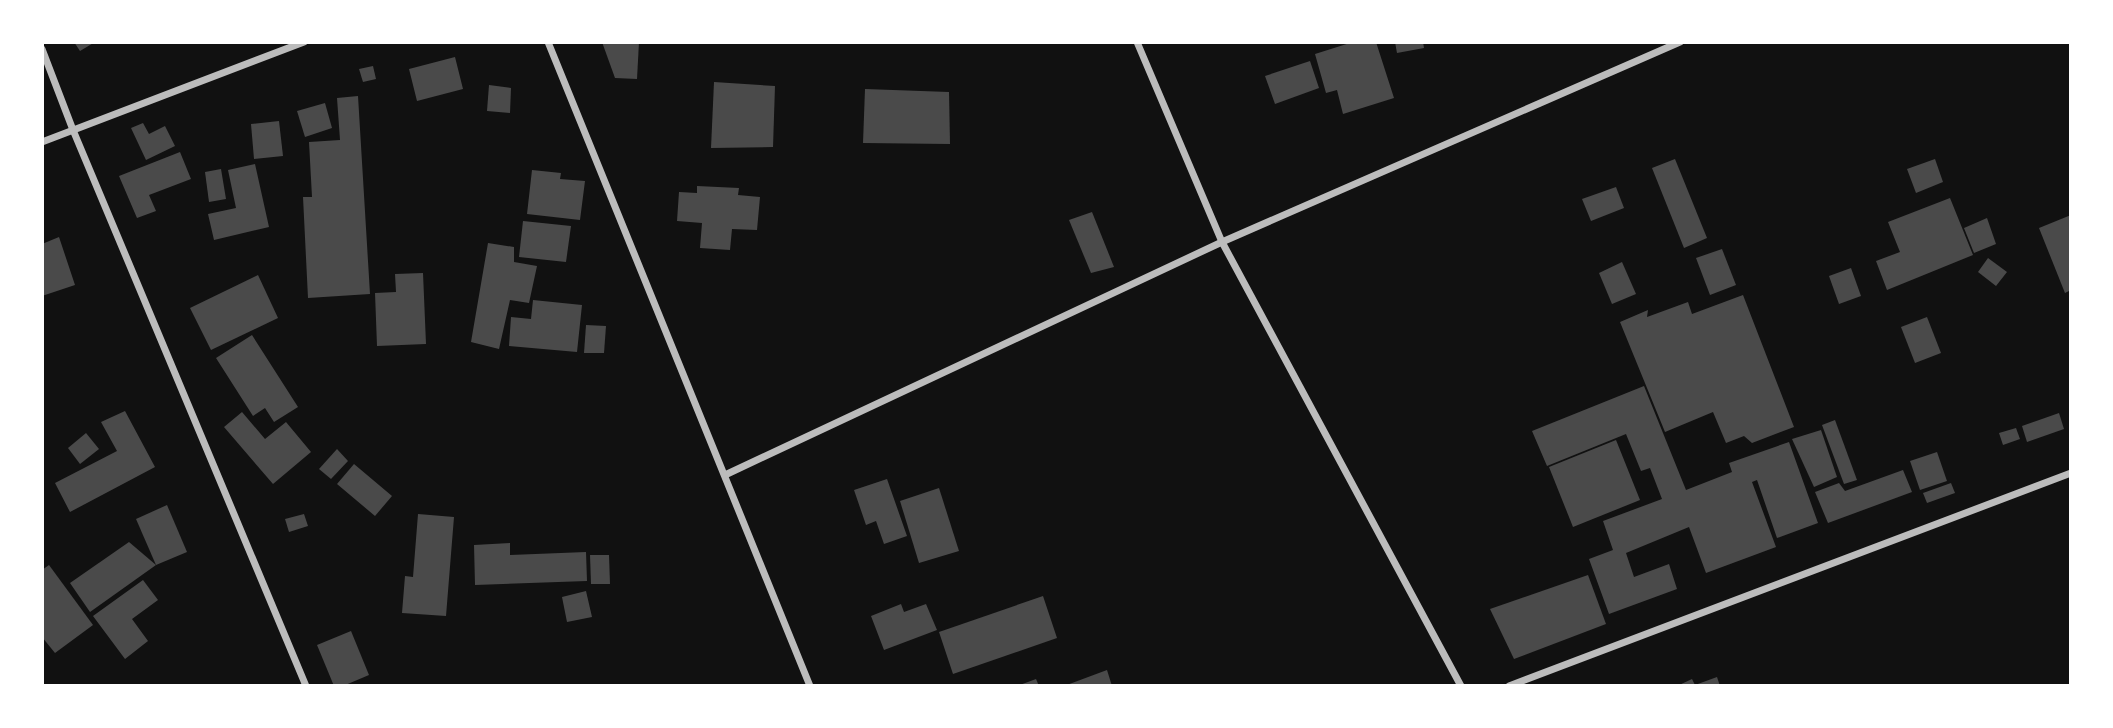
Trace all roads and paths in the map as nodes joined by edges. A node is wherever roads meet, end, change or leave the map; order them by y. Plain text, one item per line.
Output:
1 (304, 42) edge
2 (548, 42) edge
3 (1136, 42) edge
4 (1680, 42) edge
5 (42, 49) edge
6 (74, 130) junction
7 (42, 142) edge
8 (1222, 243) junction
9 (2071, 473) edge
10 (725, 475) junction
11 (306, 686) edge
12 (810, 686) edge
13 (1461, 686) edge
14 (1509, 686) edge

1 - 6 street
2 - 10 street
3 - 8 street
4 - 8 street
5 - 6 street
6 - 7 street
6 - 11 street
8 - 10 street
8 - 13 street
9 - 14 street
10 - 12 street

